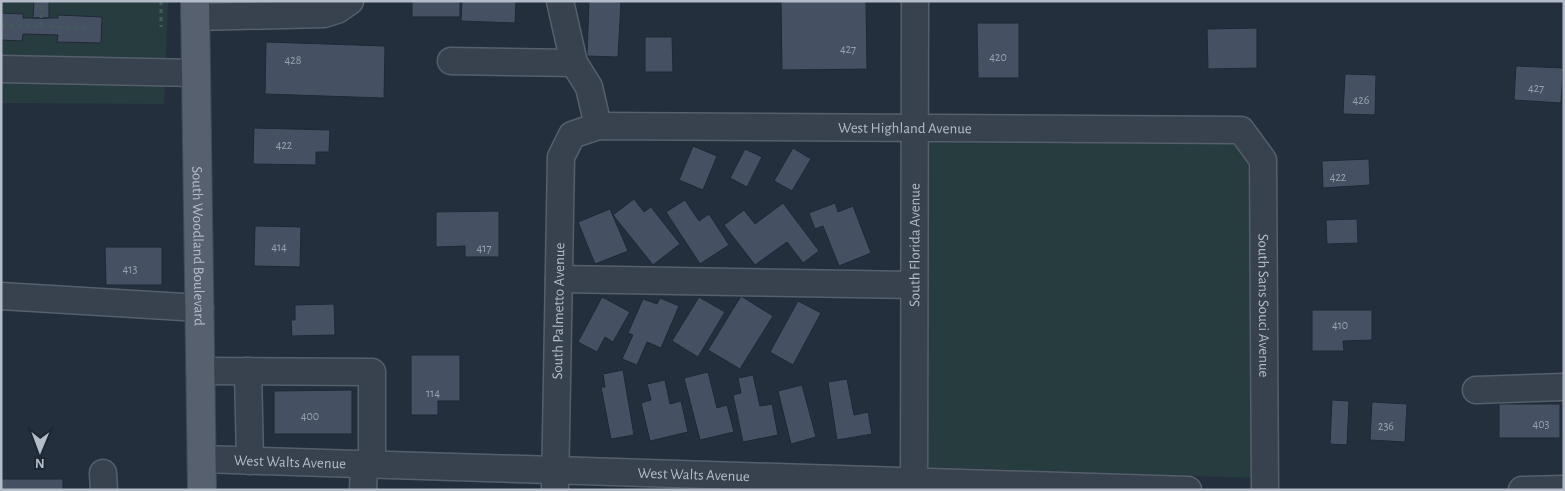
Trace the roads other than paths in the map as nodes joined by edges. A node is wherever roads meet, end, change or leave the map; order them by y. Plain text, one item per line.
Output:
1 (350, 1) edge
2 (560, 1) edge
3 (915, 1) edge
4 (195, 9) edge
5 (451, 61) dead end
6 (574, 63) junction
7 (1, 70) edge
8 (196, 73) junction
9 (598, 126) junction
10 (915, 129) junction
11 (1241, 130) joint
12 (572, 135) joint
13 (559, 279) junction
14 (914, 284) junction
15 (1, 296) edge
16 (200, 308) junction
17 (200, 371) junction
18 (248, 372) junction
19 (1564, 387) edge
20 (1476, 390) dead end
21 (202, 459) junction
22 (250, 461) junction
23 (368, 464) junction
24 (470, 479) edge
25 (555, 480) edge
26 (914, 486) edge
27 (1564, 489) edge
28 (202, 490) edge
29 (363, 490) edge
30 (1188, 490) edge
31 (1265, 490) edge
32 (1522, 490) edge

1 - 4 street
2 - 6 street
3 - 10 street, South Florida Avenue
4 - 8 main road, South Woodland Boulevard
5 - 6 street
6 - 9 street
7 - 8 street
8 - 16 main road, South Woodland Boulevard
9 - 10 street, West Highland Avenue
9 - 12 street, West Highland Avenue
10 - 11 street, West Highland Avenue
10 - 14 street, South Florida Avenue
11 - 31 street, South Sans Souci Avenue
12 - 13 street, South Palmetto Avenue
13 - 14 street
13 - 25 street, South Palmetto Avenue
14 - 26 street, South Florida Avenue
15 - 16 street
16 - 17 main road, South Woodland Boulevard
17 - 18 street
17 - 21 main road, South Woodland Boulevard
18 - 22 street
18 - 23 street
19 - 20 street
21 - 22 street, West Walts Avenue
21 - 28 main road, South Woodland Boulevard
22 - 23 street, West Walts Avenue
23 - 24 street, West Walts Avenue
23 - 29 street
24 - 25 street, West Walts Avenue
25 - 26 street, West Walts Avenue
26 - 30 street, West Walts Avenue
27 - 32 street

